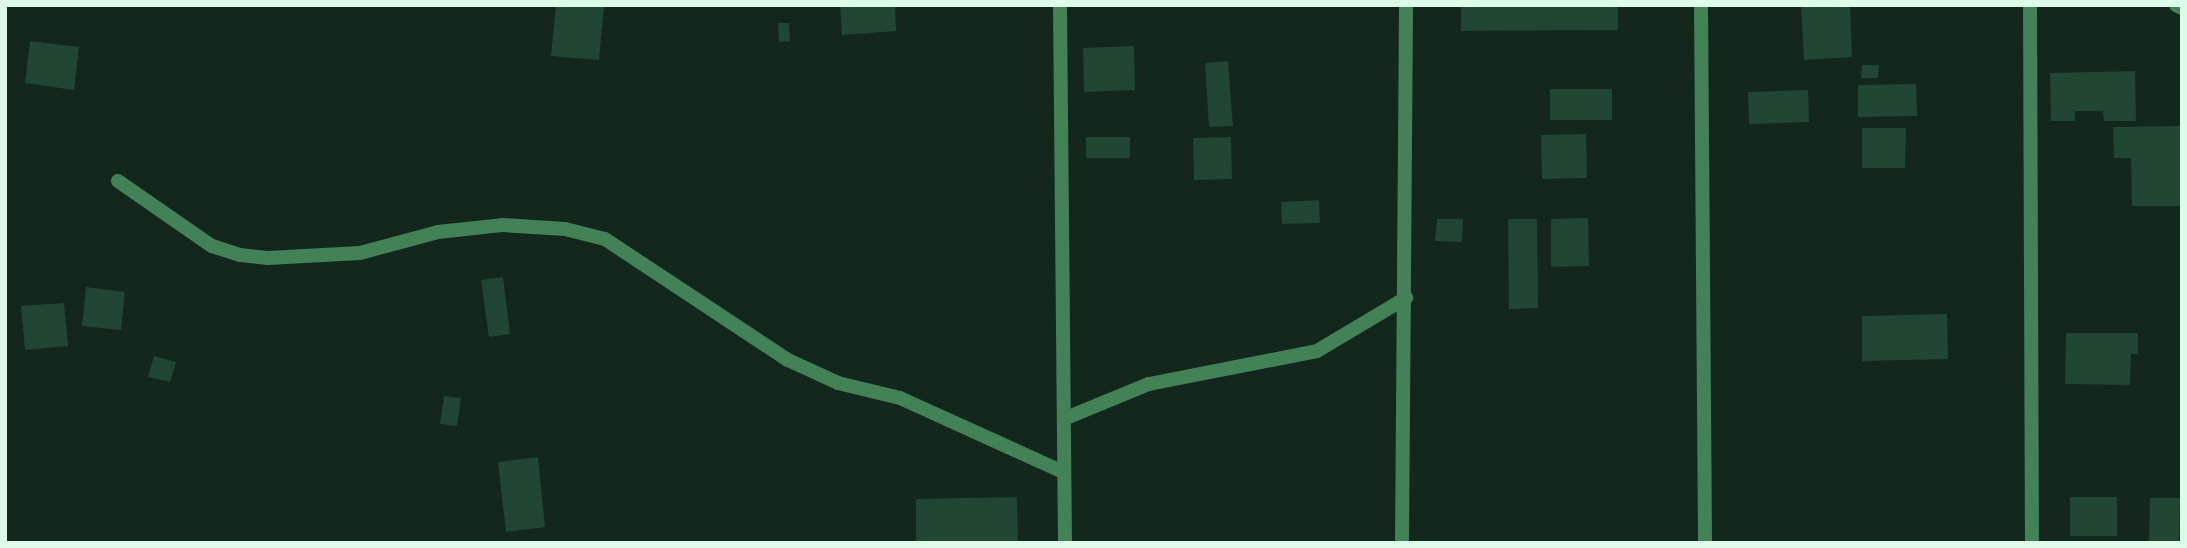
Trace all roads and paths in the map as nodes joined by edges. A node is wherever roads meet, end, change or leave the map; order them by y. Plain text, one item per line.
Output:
1 (1060, 5) edge
2 (1406, 5) edge
3 (1701, 5) edge
4 (2030, 5) edge
5 (2176, 5) edge
6 (2182, 8) edge
7 (118, 181) dead end
8 (1406, 298) junction
9 (1066, 418) junction
10 (1063, 472) junction
11 (1065, 543) edge
12 (1402, 543) edge
13 (1705, 543) edge
14 (2032, 543) edge

1 - 9 street
2 - 8 street
3 - 13 street
4 - 14 street
5 - 6 street
7 - 10 street
8 - 9 street
8 - 12 street
9 - 10 street
10 - 11 street

